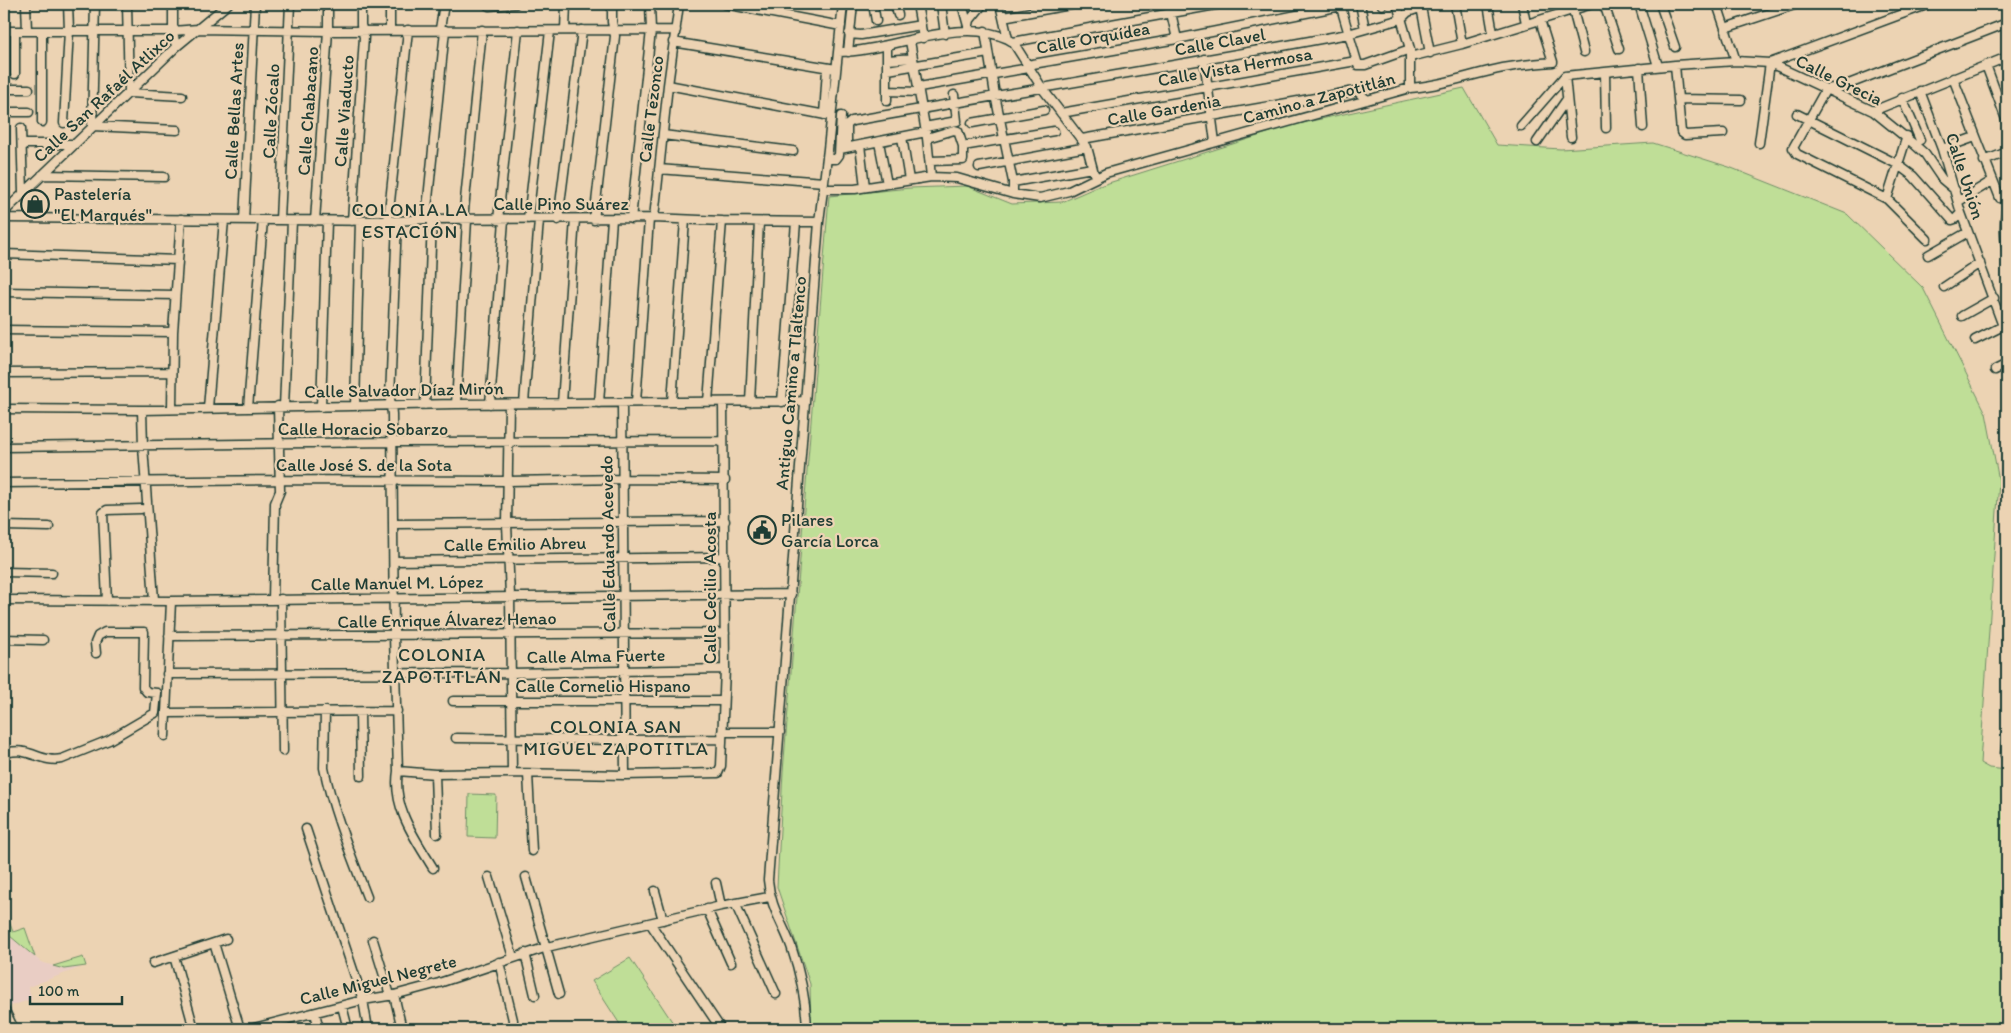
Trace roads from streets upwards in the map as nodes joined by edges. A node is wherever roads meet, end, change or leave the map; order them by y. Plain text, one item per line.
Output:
1 (26, 4) edge
2 (68, 4) edge
3 (95, 4) edge
4 (127, 4) edge
5 (173, 4) edge
6 (228, 4) edge
7 (255, 4) edge
8 (290, 4) edge
9 (328, 4) edge
10 (361, 4) edge
11 (390, 4) edge
12 (444, 4) edge
13 (486, 4) edge
14 (515, 4) edge
15 (566, 4) edge
16 (612, 4) edge
17 (650, 4) edge
18 (679, 4) edge
19 (725, 4) edge
20 (843, 4) edge
21 (853, 4) edge
22 (872, 4) edge
23 (895, 4) edge
24 (917, 4) edge
25 (941, 4) edge
26 (962, 4) edge
27 (983, 4) edge
28 (1000, 4) edge
29 (1076, 4) edge
30 (1169, 4) edge
31 (1221, 4) edge
32 (1360, 4) edge
33 (1397, 4) edge
34 (1431, 4) edge
35 (1455, 4) edge
36 (1488, 4) edge
37 (1522, 4) edge
38 (1588, 4) edge
39 (1604, 4) edge
40 (1639, 4) edge
41 (1660, 4) edge
42 (1717, 4) edge
43 (1796, 4) edge
44 (1929, 4) edge
45 (1341, 5) edge
46 (1421, 7) junction
47 (1573, 10) junction
48 (1171, 13) junction
49 (898, 15) dead end
50 (1003, 17) junction
51 (1401, 19) junction
52 (1540, 20) junction
53 (876, 21) dead end
54 (2007, 22) edge
55 (1526, 23) junction
56 (921, 25) junction
57 (841, 26) junction
58 (968, 28) junction
59 (1725, 28) junction
60 (198, 29) junction
61 (253, 29) junction
62 (442, 29) junction
63 (1365, 29) junction
64 (27, 30) junction
65 (69, 30) junction
66 (363, 30) junction
67 (408, 30) junction
68 (482, 30) junction
69 (518, 30) junction
70 (565, 30) junction
71 (582, 30) junction
72 (614, 30) junction
73 (650, 30) junction
74 (676, 30) junction
75 (4, 31) edge
76 (15, 31) junction
77 (42, 31) junction
78 (95, 31) junction
79 (128, 31) junction
80 (173, 31) junction
81 (290, 31) junction
82 (328, 31) junction
83 (390, 31) junction
84 (550, 31) junction
85 (985, 32) junction
86 (1493, 33) junction
87 (849, 34) junction
88 (945, 34) junction
89 (1348, 34) junction
90 (923, 38) junction
91 (1177, 39) junction
92 (910, 40) junction
93 (1010, 40) junction
94 (674, 42) junction
95 (1462, 44) junction
96 (887, 45) junction
97 (176, 47) junction
98 (1675, 47) dead end
99 (1619, 49) dead end
100 (838, 52) junction
101 (848, 52) junction
102 (1584, 52) dead end
103 (988, 53) junction
104 (1410, 53) junction
105 (1430, 53) junction
106 (2007, 57) edge
107 (913, 58) junction
108 (888, 60) junction
109 (1204, 60) junction
110 (1356, 61) junction
111 (1736, 61) junction
112 (1770, 63) junction
113 (1675, 64) junction
114 (1986, 65) junction
115 (915, 66) junction
116 (1028, 66) junction
117 (1658, 66) junction
118 (1639, 68) junction
119 (827, 69) junction
120 (836, 69) junction
121 (888, 70) junction
122 (1605, 72) junction
123 (15, 74) dead end
124 (991, 74) junction
125 (1565, 76) junction
126 (1953, 78) junction
127 (668, 85) junction
128 (1042, 88) junction
129 (1208, 88) junction
130 (1410, 88) junction
131 (4, 89) edge
132 (29, 89) dead end
133 (1826, 89) junction
134 (919, 90) junction
135 (1920, 90) junction
136 (888, 91) junction
137 (129, 93) junction
138 (995, 95) junction
139 (182, 96) dead end
140 (1567, 98) junction
141 (1902, 98) junction
142 (955, 99) junction
143 (1678, 99) junction
144 (1367, 100) junction
145 (1741, 100) dead end
146 (887, 101) dead end
147 (922, 108) junction
148 (1044, 110) dead end
149 (1873, 111) junction
150 (4, 112) edge
151 (29, 112) dead end
152 (1061, 113) junction
153 (1797, 114) dead end
154 (827, 116) junction
155 (842, 116) dead end
156 (1212, 116) junction
157 (1000, 118) junction
158 (1808, 119) junction
159 (42, 122) dead end
160 (2007, 122) edge
161 (972, 123) dead end
162 (64, 124) dead end
163 (92, 126) junction
164 (1521, 126) dead end
165 (1643, 127) dead end
166 (21, 128) dead end
167 (1606, 128) dead end
168 (177, 130) dead end
169 (1054, 131) dead end
170 (926, 132) junction
171 (1723, 133) dead end
172 (663, 135) junction
173 (1907, 136) junction
174 (902, 137) junction
175 (1975, 137) junction
176 (1571, 138) dead end
177 (1004, 140) junction
178 (1082, 140) junction
179 (1920, 140) dead end
180 (880, 142) junction
181 (1215, 142) junction
182 (1537, 142) dead end
183 (1759, 143) dead end
184 (22, 144) junction
185 (73, 144) junction
186 (860, 145) junction
187 (963, 146) junction
188 (1087, 147) junction
189 (843, 148) junction
190 (1942, 149) junction
191 (793, 150) dead end
192 (2007, 152) edge
193 (827, 159) junction
194 (930, 161) junction
195 (1008, 161) junction
196 (1984, 161) junction
197 (1897, 164) junction
198 (979, 167) dead end
199 (1092, 168) junction
200 (659, 169) junction
201 (42, 175) junction
202 (164, 177) dead end
203 (931, 177) junction
204 (1095, 177) junction
205 (909, 180) junction
206 (1992, 181) junction
207 (1013, 182) junction
208 (887, 184) junction
209 (824, 186) junction
210 (865, 187) junction
211 (1955, 190) junction
212 (23, 192) junction
213 (1014, 194) junction
214 (2000, 198) dead end
215 (1887, 199) junction
216 (1959, 201) junction
217 (2007, 206) edge
218 (4, 212) edge
219 (1961, 213) junction
220 (4, 218) edge
221 (181, 219) junction
222 (429, 219) junction
223 (528, 219) junction
224 (575, 219) junction
225 (612, 219) junction
226 (631, 219) junction
227 (652, 219) junction
228 (224, 220) junction
229 (244, 220) junction
230 (263, 220) junction
231 (280, 220) junction
232 (292, 220) junction
233 (465, 220) junction
234 (501, 220) junction
235 (538, 220) junction
236 (558, 220) junction
237 (594, 220) junction
238 (685, 220) junction
239 (2006, 220) edge
240 (315, 221) junction
241 (327, 221) junction
242 (356, 221) junction
243 (388, 221) junction
244 (397, 221) junction
245 (722, 221) junction
246 (759, 222) junction
247 (796, 222) junction
248 (819, 222) junction
249 (1968, 232) junction
250 (1927, 239) dead end
251 (2007, 251) edge
252 (4, 254) edge
253 (1928, 255) dead end
254 (178, 260) junction
255 (1980, 264) junction
256 (1944, 287) dead end
257 (4, 292) edge
258 (176, 295) junction
259 (1994, 298) junction
260 (1962, 316) dead end
261 (2005, 325) edge
262 (4, 330) edge
263 (173, 332) junction
264 (1975, 340) dead end
265 (2007, 364) edge
266 (1995, 370) dead end
267 (172, 372) junction
268 (4, 373) edge
269 (805, 401) junction
270 (636, 402) junction
271 (672, 402) junction
272 (708, 402) junction
273 (723, 402) junction
274 (750, 402) junction
275 (782, 402) junction
276 (524, 403) junction
277 (599, 403) junction
278 (622, 403) junction
279 (456, 404) junction
280 (490, 404) junction
281 (509, 404) junction
282 (562, 404) junction
283 (391, 405) junction
284 (425, 405) junction
285 (281, 406) junction
286 (355, 406) junction
287 (321, 407) junction
288 (208, 408) junction
289 (248, 408) junction
290 (4, 409) edge
291 (172, 409) junction
292 (142, 410) junction
293 (622, 441) junction
294 (723, 441) junction
295 (392, 442) junction
296 (507, 443) junction
297 (278, 444) junction
298 (143, 446) junction
299 (4, 447) edge
300 (622, 479) junction
301 (279, 480) junction
302 (393, 480) junction
303 (725, 480) junction
304 (146, 481) junction
305 (508, 481) junction
306 (4, 483) edge
307 (141, 509) dead end
308 (725, 521) junction
309 (624, 523) junction
310 (394, 524) junction
311 (507, 524) junction
312 (4, 526) edge
313 (49, 527) dead end
314 (623, 558) junction
315 (725, 558) junction
316 (509, 559) junction
317 (394, 561) junction
318 (4, 572) edge
319 (52, 573) dead end
320 (791, 594) junction
321 (725, 595) junction
322 (510, 596) junction
323 (623, 596) junction
324 (394, 597) junction
325 (4, 600) edge
326 (154, 600) junction
327 (277, 600) junction
328 (107, 601) junction
329 (171, 601) junction
330 (725, 633) junction
331 (510, 634) junction
332 (624, 634) junction
333 (169, 636) junction
334 (394, 636) junction
335 (281, 637) junction
336 (4, 639) edge
337 (43, 640) dead end
338 (96, 653) dead end
339 (725, 669) junction
340 (624, 671) junction
341 (281, 673) junction
342 (396, 673) junction
343 (511, 673) junction
344 (168, 674) junction
345 (453, 701) dead end
346 (510, 701) junction
347 (624, 701) junction
348 (723, 701) junction
349 (281, 711) junction
350 (326, 711) junction
351 (397, 711) junction
352 (360, 712) junction
353 (167, 713) junction
354 (780, 732) junction
355 (2007, 733) edge
356 (722, 735) junction
357 (165, 736) dead end
358 (456, 738) dead end
359 (511, 738) junction
360 (625, 740) junction
361 (283, 751) dead end
362 (4, 753) edge
363 (2005, 755) dead end
364 (398, 772) junction
365 (512, 773) junction
366 (435, 774) junction
367 (528, 774) junction
368 (625, 775) junction
369 (361, 776) dead end
370 (306, 829) dead end
371 (437, 834) dead end
372 (532, 851) dead end
373 (432, 868) dead end
374 (489, 877) dead end
375 (526, 877) dead end
376 (716, 883) dead end
377 (655, 891) dead end
378 (769, 896) junction
379 (368, 897) dead end
380 (735, 903) junction
381 (721, 906) junction
382 (707, 909) junction
383 (663, 920) junction
384 (650, 924) junction
385 (226, 939) dead end
386 (373, 940) dead end
387 (214, 943) junction
388 (547, 947) junction
389 (525, 953) junction
390 (174, 956) junction
391 (513, 957) junction
392 (499, 962) junction
393 (153, 963) dead end
394 (731, 963) dead end
395 (558, 994) dead end
396 (776, 994) dead end
397 (392, 995) junction
398 (535, 995) dead end
399 (363, 1000) junction
400 (342, 1006) junction
401 (4, 1009) edge
402 (315, 1013) junction
403 (513, 1020) dead end
404 (718, 1026) dead end
405 (259, 1028) edge
406 (14, 1029) edge
407 (194, 1029) edge
408 (240, 1029) edge
409 (250, 1029) edge
410 (320, 1029) edge
411 (348, 1029) edge
412 (368, 1029) edge
413 (402, 1029) edge
414 (807, 1029) edge

1 - 64 street
2 - 65 street
3 - 78 street
4 - 79 street
5 - 80 street
6 - 60 street, Calle San Rafaél Atlixco
7 - 61 street, Calle Bellas Artes
8 - 81 street, Calle Zócalo
9 - 82 street, Calle Chabacano
10 - 66 street, Calle Viaducto
11 - 83 street
12 - 62 street
13 - 14 street
15 - 70 street
16 - 72 street
17 - 73 street
18 - 74 street, Calle Tezonco
19 - 57 street
20 - 57 street, Antiguo Camino a Tlaltenco
21 - 87 street
22 - 53 street
23 - 49 street
24 - 56 street
25 - 88 street
26 - 58 street
27 - 58 street
28 - 50 street
29 - 50 street
30 - 48 street
31 - 48 street
32 - 63 street
33 - 51 street
34 - 46 street, Calle Clavel
35 - 95 street
36 - 86 street
37 - 55 street
38 - 47 street, Calle Vista Hermosa
39 - 99 street
40 - 117 street
41 - 98 street
42 - 59 street
43 - 59 street
44 - 112 street
45 - 89 street
45 - 91 street, Calle Orquídea
46 - 51 street, Calle Clavel
46 - 105 street
47 - 52 street, Calle Vista Hermosa
47 - 102 street
48 - 91 street
48 - 93 street
50 - 93 street
51 - 63 street, Calle Clavel
51 - 104 street
52 - 55 street, Calle Vista Hermosa
52 - 130 street, Camino a Zapotitlán
54 - 133 street
55 - 86 street, Calle Vista Hermosa
56 - 87 street
56 - 90 street
57 - 100 street, Antiguo Camino a Tlaltenco
58 - 85 street
58 - 88 street
59 - 111 street
60 - 61 street
60 - 80 street
60 - 97 street, Calle San Rafaél Atlixco
61 - 81 street
61 - 229 street, Calle Bellas Artes
62 - 67 street
62 - 68 street
62 - 222 street
63 - 89 street, Calle Clavel
64 - 76 street
64 - 77 street
65 - 77 street
65 - 78 street
65 - 162 street
66 - 82 street
66 - 83 street
66 - 242 street, Calle Viaducto
67 - 83 street
67 - 243 street
68 - 69 street
68 - 233 street
69 - 84 street
69 - 234 street
70 - 71 street
70 - 84 street
71 - 72 street
71 - 236 street
72 - 73 street
72 - 237 street
73 - 74 street
73 - 226 street
74 - 94 street, Calle Tezonco
75 - 76 street
76 - 123 street
77 - 159 street
78 - 79 street
78 - 163 street
79 - 80 street
79 - 137 street
80 - 97 street
81 - 82 street
81 - 231 street, Calle Zócalo
82 - 240 street, Calle Chabacano
84 - 223 street
85 - 93 street
85 - 103 street
86 - 95 street, Calle Vista Hermosa
87 - 101 street
88 - 90 street
89 - 109 street, Calle Clavel
89 - 110 street
90 - 92 street
91 - 116 street, Calle Orquídea
92 - 96 street
92 - 107 street
93 - 116 street
94 - 119 street
94 - 127 street, Calle Tezonco
95 - 105 street, Calle Vista Hermosa
96 - 101 street
96 - 108 street
97 - 137 street, Calle San Rafaél Atlixco
100 - 101 street
100 - 120 street, Antiguo Camino a Tlaltenco
103 - 115 street
103 - 124 street
104 - 105 street, Calle Vista Hermosa
104 - 110 street, Calle Vista Hermosa
104 - 130 street
106 - 114 street
107 - 108 street
107 - 115 street
108 - 121 street
109 - 128 street, Calle Clavel
109 - 129 street
110 - 129 street, Calle Vista Hermosa
111 - 112 street
111 - 113 street
112 - 133 street, Calle Grecia
112 - 183 street
113 - 117 street
113 - 143 street
114 - 126 street
114 - 160 street
115 - 121 street
115 - 134 street
116 - 124 street, Calle Orquídea
116 - 128 street
117 - 118 street
118 - 122 street
118 - 165 street
119 - 120 street
119 - 154 street
120 - 154 street, Antiguo Camino a Tlaltenco
121 - 136 street
122 - 125 street
122 - 167 street
124 - 134 street, Calle Orquídea
124 - 138 street
125 - 140 street
125 - 164 street
126 - 135 street
126 - 175 street
127 - 154 street
127 - 172 street, Calle Tezonco
128 - 138 street, Calle Clavel
128 - 152 street
129 - 152 street, Calle Vista Hermosa
129 - 156 street
130 - 144 street, Camino a Zapotitlán
131 - 132 street
133 - 149 street, Calle Grecia
133 - 158 street
134 - 136 street, Calle Orquídea
134 - 147 street
135 - 141 street
135 - 190 street, Calle Unión
136 - 146 street
137 - 139 street
137 - 163 street, Calle San Rafaél Atlixco
138 - 142 street, Calle Clavel
138 - 157 street
140 - 176 street
140 - 182 street
141 - 149 street
141 - 179 street
142 - 147 street, Calle Clavel
142 - 170 street
143 - 145 street
143 - 171 street
144 - 156 street, Calle Gardenia
144 - 181 street, Camino a Zapotitlán
147 - 170 street
147 - 189 street, Calle Clavel
148 - 157 street
149 - 173 street, Calle Grecia
150 - 151 street
152 - 178 street
153 - 158 street
154 - 193 street, Antiguo Camino a Tlaltenco
155 - 189 street
156 - 178 street, Calle Gardenia
156 - 181 street
157 - 161 street
157 - 177 street
158 - 197 street
158 - 215 street
163 - 168 street
163 - 185 street, Calle San Rafaél Atlixco
166 - 184 street
169 - 177 street
170 - 174 street
170 - 187 street
170 - 194 street
172 - 191 street
172 - 200 street, Calle Tezonco
173 - 197 street
173 - 211 street, Calle Grecia
174 - 180 street
174 - 205 street
175 - 190 street
175 - 196 street
177 - 187 street
177 - 195 street
178 - 188 street
180 - 186 street
180 - 208 street
181 - 204 street, Camino a Zapotitlán
184 - 185 street
184 - 212 street
185 - 201 street, Calle San Rafaél Atlixco
186 - 189 street
186 - 210 street
187 - 194 street
188 - 195 street
188 - 199 street
189 - 193 street
190 - 211 street, Calle Unión
192 - 196 street
193 - 209 street, Antiguo Camino a Tlaltenco
194 - 203 street
195 - 198 street
195 - 207 street
196 - 206 street
197 - 215 street
197 - 219 street
199 - 204 street
199 - 207 street
200 - 209 street, Camino a Zapotitlán
200 - 227 street, Calle Tezonco
201 - 202 street
201 - 212 street, Calle San Rafaél Atlixco
203 - 205 street, Camino a Zapotitlán
203 - 213 street, Camino a Zapotitlán
204 - 213 street, Camino a Zapotitlán
205 - 208 street, Camino a Zapotitlán
206 - 214 street
206 - 216 street
207 - 213 street
208 - 210 street, Camino a Zapotitlán
209 - 210 street, Camino a Zapotitlán
209 - 248 street, Antiguo Camino a Tlaltenco
211 - 216 street, Calle Unión
212 - 218 street, Calle San Rafaél Atlixco
215 - 250 street
216 - 219 street, Calle Unión
217 - 239 street
219 - 249 street, Calle Unión
220 - 221 street, Calle Pino Suárez
221 - 228 street, Calle Pino Suárez
221 - 254 street
222 - 233 street, Calle Pino Suárez
222 - 244 street, Calle Pino Suárez
222 - 284 street
223 - 234 street, Calle Pino Suárez
223 - 235 street, Calle Pino Suárez
224 - 236 street, Calle Pino Suárez
224 - 237 street, Calle Pino Suárez
224 - 282 street
225 - 226 street, Calle Pino Suárez
225 - 237 street, Calle Pino Suárez
225 - 277 street
226 - 227 street, Calle Pino Suárez
227 - 238 street, Calle Pino Suárez
227 - 270 street, Calle Tezonco
228 - 229 street, Calle Pino Suárez
228 - 288 street
229 - 230 street, Calle Pino Suárez
230 - 231 street, Calle Pino Suárez
230 - 289 street
231 - 232 street, Calle Pino Suárez
232 - 240 street, Calle Pino Suárez
232 - 285 street
233 - 234 street, Calle Pino Suárez
233 - 279 street
234 - 280 street
235 - 236 street, Calle Pino Suárez
235 - 276 street
238 - 245 street, Calle Pino Suárez
238 - 271 street
239 - 251 street
240 - 241 street, Calle Pino Suárez
241 - 242 street, Calle Pino Suárez
241 - 287 street
242 - 243 street, Calle Pino Suárez
242 - 286 street, Calle Viaducto
243 - 244 street, Calle Pino Suárez
244 - 283 street
245 - 246 street, Calle Pino Suárez
245 - 272 street
246 - 247 street, Calle Pino Suárez
246 - 274 street
247 - 248 street, Calle Pino Suárez
247 - 275 street
248 - 269 street, Antiguo Camino a Tlaltenco
249 - 253 street
249 - 255 street, Calle Unión
252 - 254 street
254 - 258 street
255 - 256 street
255 - 259 street, Calle Unión
257 - 258 street
258 - 263 street
259 - 260 street
259 - 261 street, Calle Unión
261 - 264 street
262 - 263 street
263 - 267 street
265 - 266 street
267 - 268 street
267 - 291 street
269 - 275 street, Calle Salvador Díaz Mirón
269 - 320 street, Antiguo Camino a Tlaltenco
270 - 271 street, Calle Salvador Díaz Mirón
270 - 278 street, Calle Salvador Díaz Mirón
271 - 272 street, Calle Salvador Díaz Mirón
272 - 273 street, Calle Salvador Díaz Mirón
273 - 274 street, Calle Salvador Díaz Mirón
273 - 294 street, Calle Cecilio Acosta
274 - 275 street, Calle Salvador Díaz Mirón
276 - 281 street, Calle Salvador Díaz Mirón
276 - 282 street, Calle Salvador Díaz Mirón
277 - 278 street, Calle Salvador Díaz Mirón
277 - 282 street, Calle Salvador Díaz Mirón
278 - 293 street, Calle Eduardo Acevedo
279 - 280 street, Calle Salvador Díaz Mirón
279 - 284 street, Calle Salvador Díaz Mirón
280 - 281 street, Calle Salvador Díaz Mirón
281 - 296 street
283 - 284 street, Calle Salvador Díaz Mirón
283 - 286 street, Calle Salvador Díaz Mirón
283 - 295 street
285 - 287 street, Calle Salvador Díaz Mirón
285 - 289 street, Calle Salvador Díaz Mirón
285 - 297 street
286 - 287 street, Calle Salvador Díaz Mirón
288 - 289 street, Calle Salvador Díaz Mirón
288 - 291 street, Calle Salvador Díaz Mirón
290 - 292 street, Calle Salvador Díaz Mirón
291 - 292 street, Calle Salvador Díaz Mirón
292 - 298 street
293 - 294 street, Calle Horacio Sobarzo
293 - 296 street, Calle Horacio Sobarzo
293 - 300 street, Calle Eduardo Acevedo
294 - 303 street, Calle Cecilio Acosta
295 - 296 street, Calle Horacio Sobarzo
295 - 297 street, Calle Horacio Sobarzo
295 - 302 street
296 - 305 street
297 - 298 street, Calle Horacio Sobarzo
297 - 301 street
298 - 299 street, Calle Horacio Sobarzo
298 - 304 street
300 - 303 street, Calle José S. de la Sota
300 - 305 street, Calle José S. de la Sota
300 - 309 street, Calle Eduardo Acevedo
301 - 302 street, Calle José S. de la Sota
301 - 304 street, Calle José S. de la Sota
301 - 327 street
302 - 305 street, Calle José S. de la Sota
302 - 310 street
303 - 308 street, Calle Cecilio Acosta
304 - 306 street, Calle José S. de la Sota
304 - 326 street
305 - 311 street
307 - 328 street
308 - 309 street
308 - 315 street, Calle Cecilio Acosta
309 - 311 street
309 - 314 street, Calle Eduardo Acevedo
310 - 311 street
310 - 317 street
311 - 316 street
312 - 313 street
314 - 315 street, Calle Emilio Abreu
314 - 316 street, Calle Emilio Abreu
314 - 323 street, Calle Eduardo Acevedo
315 - 321 street, Calle Cecilio Acosta
316 - 317 street, Calle Emilio Abreu
316 - 322 street
317 - 324 street
318 - 319 street
320 - 321 street, Calle Manuel M. López
320 - 354 street, Antiguo Camino a Tlaltenco
321 - 323 street, Calle Manuel M. López
321 - 330 street, Calle Cecilio Acosta
322 - 323 street, Calle Manuel M. López
322 - 324 street, Calle Manuel M. López
322 - 331 street
323 - 332 street, Calle Eduardo Acevedo
324 - 327 street, Calle Manuel M. López
324 - 334 street
325 - 328 street, Calle Manuel M. López
326 - 328 street, Calle Manuel M. López
326 - 329 street, Calle Manuel M. López
327 - 329 street, Calle Manuel M. López
327 - 335 street
329 - 333 street
330 - 332 street, Calle Enrique Álvarez Henao
330 - 339 street, Calle Cecilio Acosta
331 - 332 street, Calle Enrique Álvarez Henao
331 - 334 street, Calle Enrique Álvarez Henao
331 - 343 street
332 - 340 street, Calle Eduardo Acevedo
333 - 335 street, Calle Enrique Álvarez Henao
333 - 344 street
334 - 335 street, Calle Enrique Álvarez Henao
334 - 342 street
335 - 341 street
336 - 337 street
338 - 362 street
339 - 340 street, Calle Alma Fuerte
339 - 348 street, Calle Cecilio Acosta
340 - 343 street, Calle Alma Fuerte
340 - 347 street, Calle Eduardo Acevedo
341 - 342 street, Calle Alma Fuerte
341 - 344 street, Calle Alma Fuerte
341 - 349 street
342 - 343 street, Calle Alma Fuerte
342 - 351 street
343 - 346 street
344 - 353 street
345 - 346 street, Calle Cornelio Hispano
346 - 347 street, Calle Cornelio Hispano
346 - 359 street
347 - 348 street, Calle Cornelio Hispano
347 - 360 street, Calle Eduardo Acevedo
348 - 356 street, Calle Cecilio Acosta
349 - 350 street
349 - 353 street
349 - 361 street
350 - 352 street
350 - 379 street
351 - 352 street
351 - 364 street
352 - 369 street
353 - 357 street
354 - 356 street
354 - 378 street, Antiguo Camino a Tlaltenco
355 - 363 street
356 - 360 street
356 - 368 street, Calle Cecilio Acosta
358 - 359 street
359 - 360 street
359 - 365 street
360 - 368 street, Calle Eduardo Acevedo
364 - 366 street
364 - 373 street
365 - 366 street
365 - 367 street
366 - 371 street
367 - 368 street
367 - 372 street
370 - 399 street
374 - 391 street
375 - 388 street
376 - 381 street
377 - 383 street
378 - 380 street, Calle Miguel Negrete
378 - 414 street, Antiguo Camino a Tlaltenco
380 - 381 street, Calle Miguel Negrete
380 - 396 street
381 - 382 street, Calle Miguel Negrete
382 - 383 street, Calle Miguel Negrete
382 - 394 street
383 - 384 street, Calle Miguel Negrete
384 - 388 street, Calle Miguel Negrete
384 - 404 street
385 - 387 street
386 - 397 street
387 - 390 street
387 - 408 street
388 - 389 street, Calle Miguel Negrete
388 - 395 street
389 - 391 street, Calle Miguel Negrete
389 - 398 street
390 - 393 street
390 - 407 street
391 - 392 street, Calle Miguel Negrete
392 - 397 street, Calle Miguel Negrete
392 - 403 street
397 - 399 street, Calle Miguel Negrete
397 - 413 street
399 - 400 street, Calle Miguel Negrete
399 - 412 street
400 - 402 street, Calle Miguel Negrete
400 - 411 street
401 - 406 street
402 - 405 street, Calle Miguel Negrete
402 - 410 street
405 - 409 street, Calle Miguel Negrete

